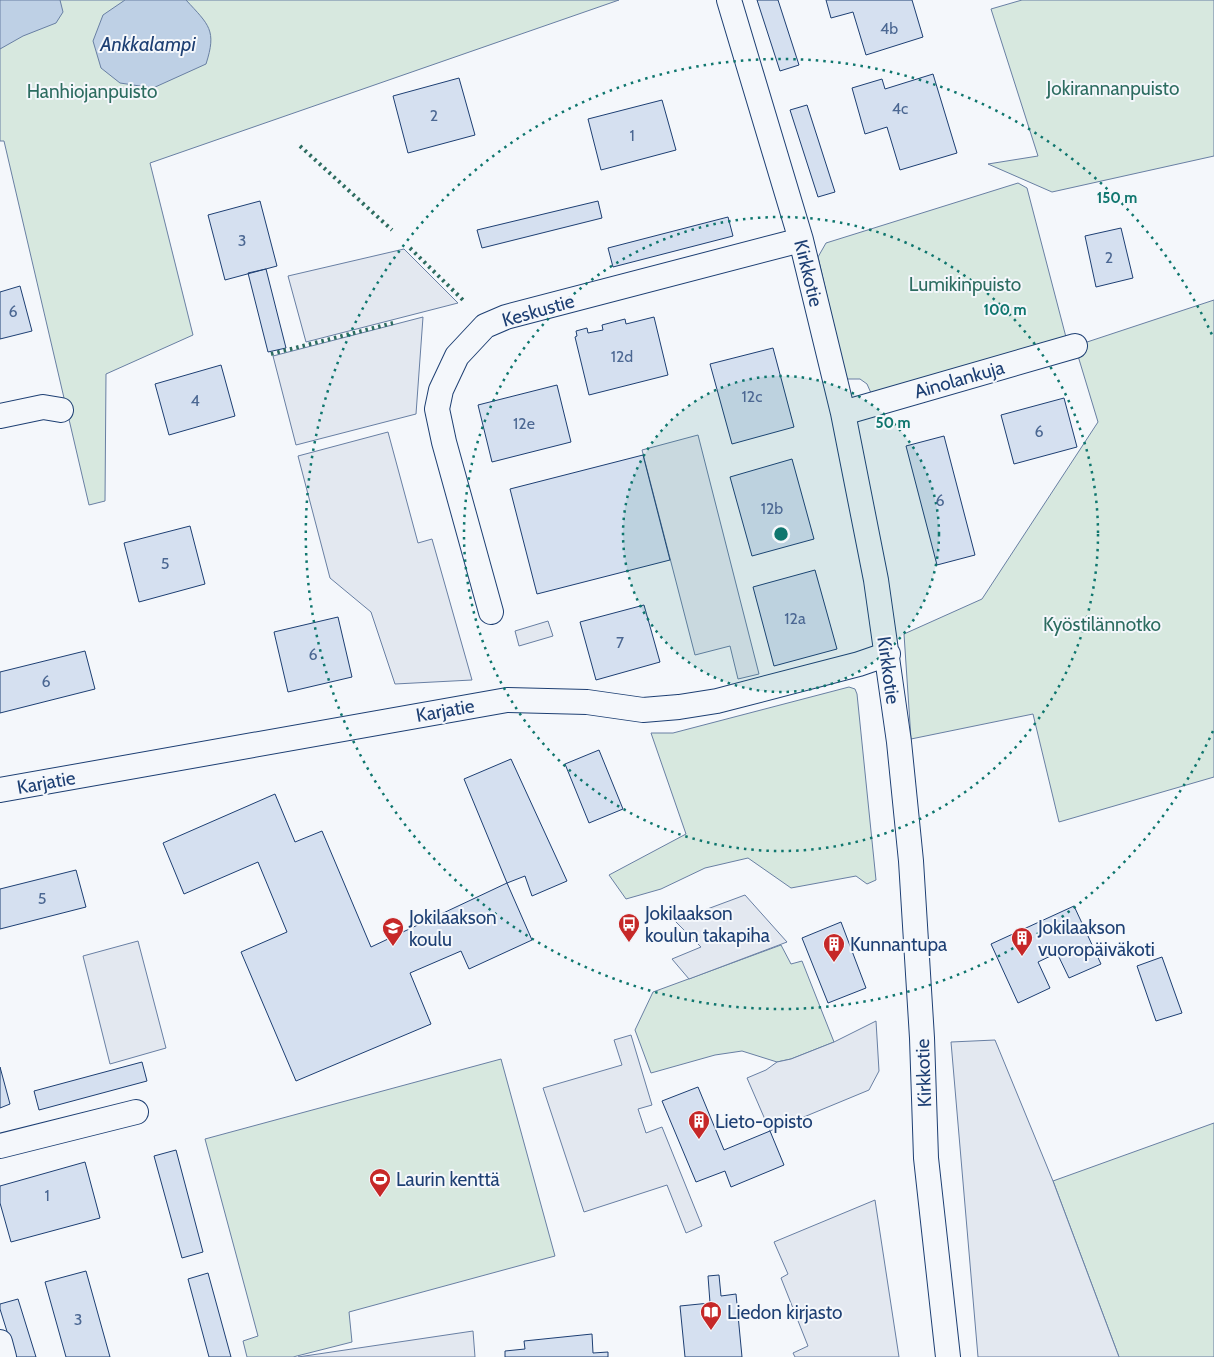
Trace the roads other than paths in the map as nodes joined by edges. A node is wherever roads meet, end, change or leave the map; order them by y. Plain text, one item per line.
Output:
1 (729, 0) edge
2 (801, 240) junction
3 (1075, 346) dead end
4 (61, 410) dead end
5 (843, 413) junction
6 (0, 416) edge
7 (491, 612) dead end
8 (888, 654) junction
9 (0, 790) edge
10 (136, 1112) dead end
11 (0, 1146) edge
12 (0, 1342) edge
13 (4, 1357) edge
14 (948, 1357) edge

1 - 2 street, Kirkkotie
2 - 5 street, Kirkkotie
2 - 7 street, Keskustie
3 - 5 street, Ainolankuja
4 - 6 street
5 - 8 street, Kirkkotie
8 - 9 street, Karjatie
8 - 14 street, Kirkkotie
10 - 11 street
12 - 13 street

